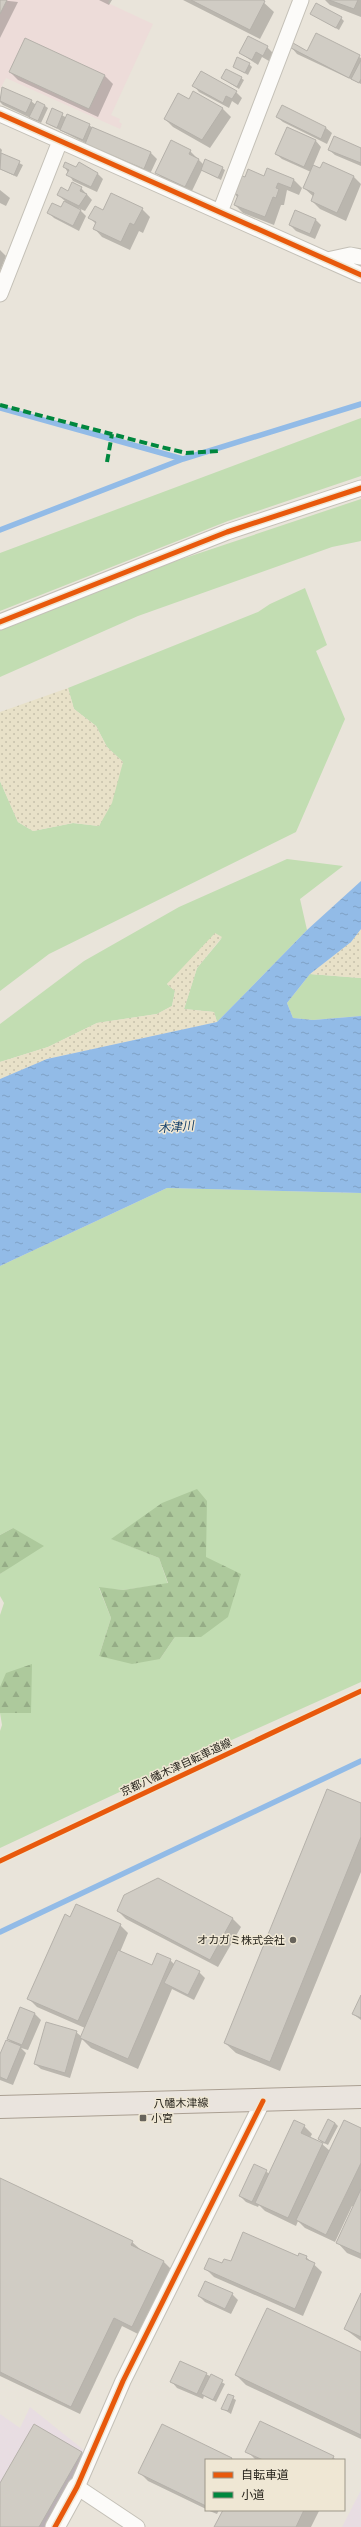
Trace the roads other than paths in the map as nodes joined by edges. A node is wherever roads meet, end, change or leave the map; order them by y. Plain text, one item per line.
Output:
1 (301, 0) edge
2 (0, 114) edge
3 (60, 141) junction
4 (220, 212) junction
5 (361, 257) edge
6 (327, 260) junction
7 (361, 275) edge
8 (1, 288) edge
9 (361, 488) edge
10 (0, 622) edge
11 (361, 2097) edge
12 (263, 2101) junction
13 (0, 2107) edge
14 (77, 2486) junction
15 (55, 2527) edge
16 (137, 2527) edge

1 - 4 street
2 - 3 street
3 - 4 street
3 - 8 street
4 - 6 street
5 - 6 street
6 - 7 street
9 - 10 street
11 - 12 main road, 八幡木津線
12 - 13 main road, 八幡木津線
12 - 14 street
14 - 15 street
14 - 16 street

